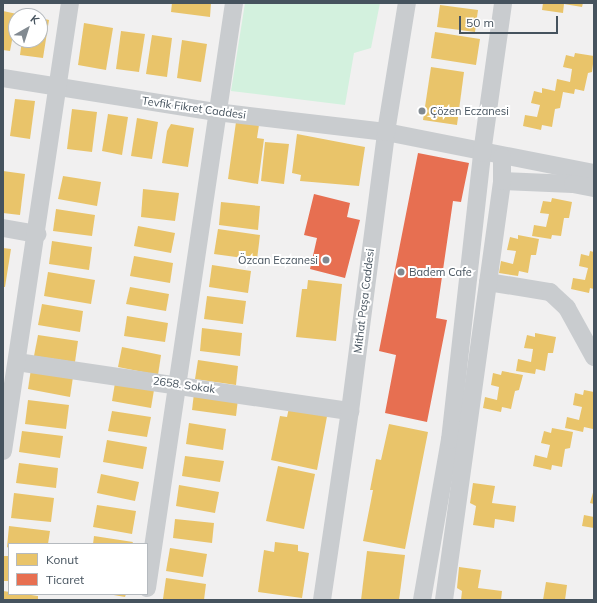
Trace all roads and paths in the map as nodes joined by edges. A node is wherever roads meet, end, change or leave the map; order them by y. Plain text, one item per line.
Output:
1 (70, 3) edge
2 (234, 3) edge
3 (407, 3) edge
4 (502, 3) edge
5 (3, 78) edge
6 (59, 87) junction
7 (216, 112) junction
8 (386, 132) junction
9 (482, 153) junction
10 (502, 157) junction
11 (594, 173) edge
12 (502, 181) junction
13 (594, 188) edge
14 (3, 228) edge
15 (37, 234) junction
16 (488, 282) junction
17 (594, 357) edge
18 (17, 362) junction
19 (8, 384) edge
20 (178, 384) junction
21 (350, 411) junction
22 (3, 452) edge
23 (148, 581) edge
24 (322, 600) edge
25 (422, 600) edge
26 (444, 600) edge

1 - 6 street
2 - 7 street
3 - 8 street, Mithat Paşa Caddesi
4 - 9 street
5 - 6 street, Tevfik Fikret Caddesi
6 - 7 street, Tevfik Fikret Caddesi
6 - 15 street
7 - 8 street, Tevfik Fikret Caddesi
7 - 20 street
8 - 9 street, Tevfik Fikret Caddesi
8 - 21 street, Mithat Paşa Caddesi
9 - 10 street, Tevfik Fikret Caddesi
9 - 25 street
10 - 11 street, Tevfik Fikret Caddesi
10 - 12 street
12 - 13 street
12 - 16 street
14 - 15 street
15 - 18 street
16 - 17 street
16 - 26 street
18 - 19 street
18 - 20 street, 2658. Sokak
19 - 22 street
20 - 21 street, 2658. Sokak
20 - 23 street
21 - 24 street, Mithat Paşa Caddesi

